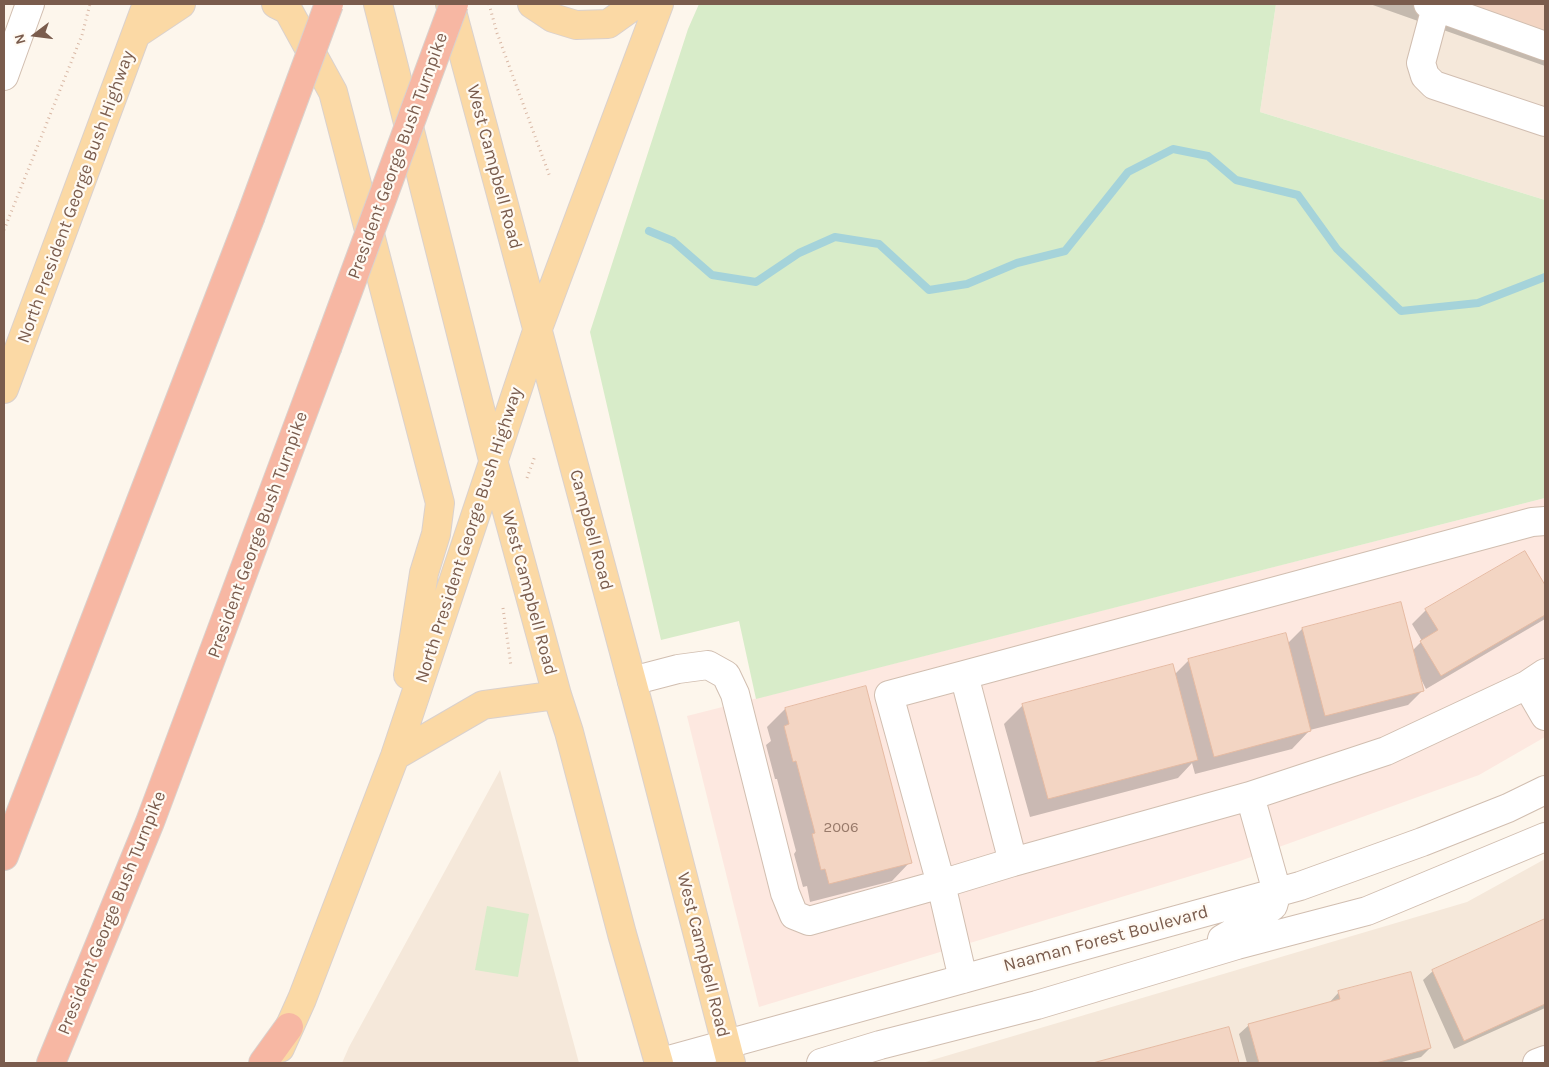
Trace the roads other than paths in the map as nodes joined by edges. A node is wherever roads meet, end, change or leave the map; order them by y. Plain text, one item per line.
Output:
1 (30, 4) edge
2 (147, 4) edge
3 (181, 4) edge
4 (276, 4) edge
5 (329, 4) edge
6 (378, 4) edge
7 (450, 4) edge
8 (454, 4) edge
9 (532, 4) edge
10 (636, 4) edge
11 (659, 4) edge
12 (1432, 5) edge
13 (136, 34) junction
14 (1545, 46) edge
15 (4, 76) edge
16 (1545, 122) edge
17 (537, 331) junction
18 (6, 375) edge
19 (493, 460) junction
20 (1545, 521) edge
21 (964, 674) junction
22 (1536, 679) edge
23 (632, 681) junction
24 (557, 694) junction
25 (1545, 716) edge
26 (645, 730) joint
27 (395, 756) junction
28 (1545, 790) edge
29 (1250, 796) junction
30 (1545, 837) edge
31 (4, 856) edge
32 (1013, 862) junction
33 (941, 884) junction
34 (1277, 892) junction
35 (1186, 960) junction
36 (963, 979) junction
37 (289, 1027) junction
38 (729, 1054) edge
39 (1545, 1060) edge
40 (51, 1063) edge
41 (263, 1063) edge
42 (274, 1063) edge
43 (658, 1063) edge
44 (821, 1063) edge
45 (1537, 1063) edge

1 - 15 street
2 - 13 main road, North President George Bush Highway
3 - 13 main road
4 - 27 main road
5 - 31 highway, bridge
6 - 19 main road, West Campbell Road
7 - 17 main road, West Campbell Road
8 - 40 highway, President George Bush Turnpike, bridge
9 - 10 main road
11 - 17 main road, North President George Bush Highway
12 - 14 street
12 - 16 street
13 - 18 main road, North President George Bush Highway
17 - 19 main road, North President George Bush Highway
17 - 23 main road, Campbell Road
19 - 24 main road, West Campbell Road
19 - 27 main road, North President George Bush Highway
20 - 21 street
21 - 32 street
21 - 33 street
22 - 25 street
22 - 29 street
23 - 26 main road, Campbell Road
23 - 33 street
24 - 27 main road
24 - 43 main road, West Campbell Road
26 - 38 main road, West Campbell Road
27 - 37 main road, North President George Bush Highway
28 - 34 street, Naaman Forest Boulevard
29 - 32 street
29 - 34 street
30 - 35 street
32 - 33 street
33 - 36 street
34 - 35 street
34 - 36 street, Naaman Forest Boulevard
35 - 44 street
36 - 38 street, Naaman Forest Boulevard
37 - 41 highway
37 - 42 main road, North President George Bush Highway
38 - 43 street, Naaman Forest Boulevard
39 - 45 street

